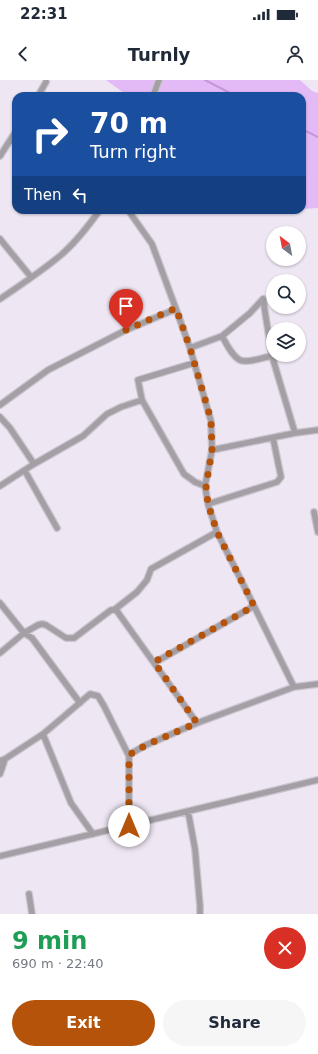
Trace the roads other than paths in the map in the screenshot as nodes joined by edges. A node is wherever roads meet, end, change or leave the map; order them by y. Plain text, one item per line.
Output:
1 (159, 80) edge
2 (46, 82) dead end
3 (40, 92) edge
4 (154, 92) edge
5 (12, 142) edge
6 (0, 156) edge
7 (97, 214) edge
8 (131, 214) edge
9 (0, 239) edge
10 (31, 277) junction
11 (0, 299) edge
12 (176, 308) junction
13 (267, 322) edge
14 (222, 336) junction
15 (190, 348) junction
16 (266, 357) edge
17 (194, 362) junction
18 (274, 362) edge
19 (142, 400) junction
20 (0, 405) edge
21 (0, 417) edge
22 (318, 430) edge
23 (295, 433) junction
24 (273, 438) junction
25 (212, 450) junction
26 (34, 464) junction
27 (24, 471) junction
28 (0, 486) edge
29 (206, 486) junction
30 (208, 504) junction
31 (314, 512) dead end
32 (57, 528) dead end
33 (217, 532) junction
34 (318, 532) edge
35 (0, 603) edge
36 (254, 606) junction
37 (114, 610) junction
38 (24, 633) junction
39 (0, 653) edge
40 (154, 662) junction
41 (318, 684) edge
42 (294, 687) junction
43 (80, 703) junction
44 (197, 723) junction
45 (43, 734) junction
46 (129, 756) junction
47 (3, 760) edge
48 (0, 774) edge
49 (318, 780) edge
50 (188, 811) junction
51 (129, 826) junction
52 (93, 834) junction
53 (0, 856) edge
54 (29, 894) dead end
55 (32, 914) edge
56 (200, 914) edge

1 - 4 street
2 - 3 street
5 - 6 street
7 - 10 street
8 - 12 street
9 - 10 street
10 - 11 street
12 - 15 street
12 - 20 street
13 - 14 street
14 - 15 street
14 - 16 street
15 - 17 street
17 - 19 street
17 - 25 street
18 - 23 street
19 - 26 street
19 - 29 street
21 - 26 street
22 - 23 street
23 - 24 street
24 - 25 street
24 - 30 street
25 - 29 street
26 - 27 street
27 - 28 street
27 - 32 street
29 - 30 street
30 - 33 street
31 - 34 street
33 - 36 street
33 - 37 street
35 - 38 street
36 - 40 street
36 - 42 street
37 - 38 street
37 - 40 street
38 - 39 street
38 - 43 street
40 - 44 street
41 - 42 street
42 - 44 street
43 - 45 street
43 - 46 street
44 - 46 street
45 - 47 street
45 - 52 street
46 - 51 street
47 - 48 street
49 - 50 street
50 - 51 street
50 - 56 street
51 - 52 street
52 - 53 street
54 - 55 street

